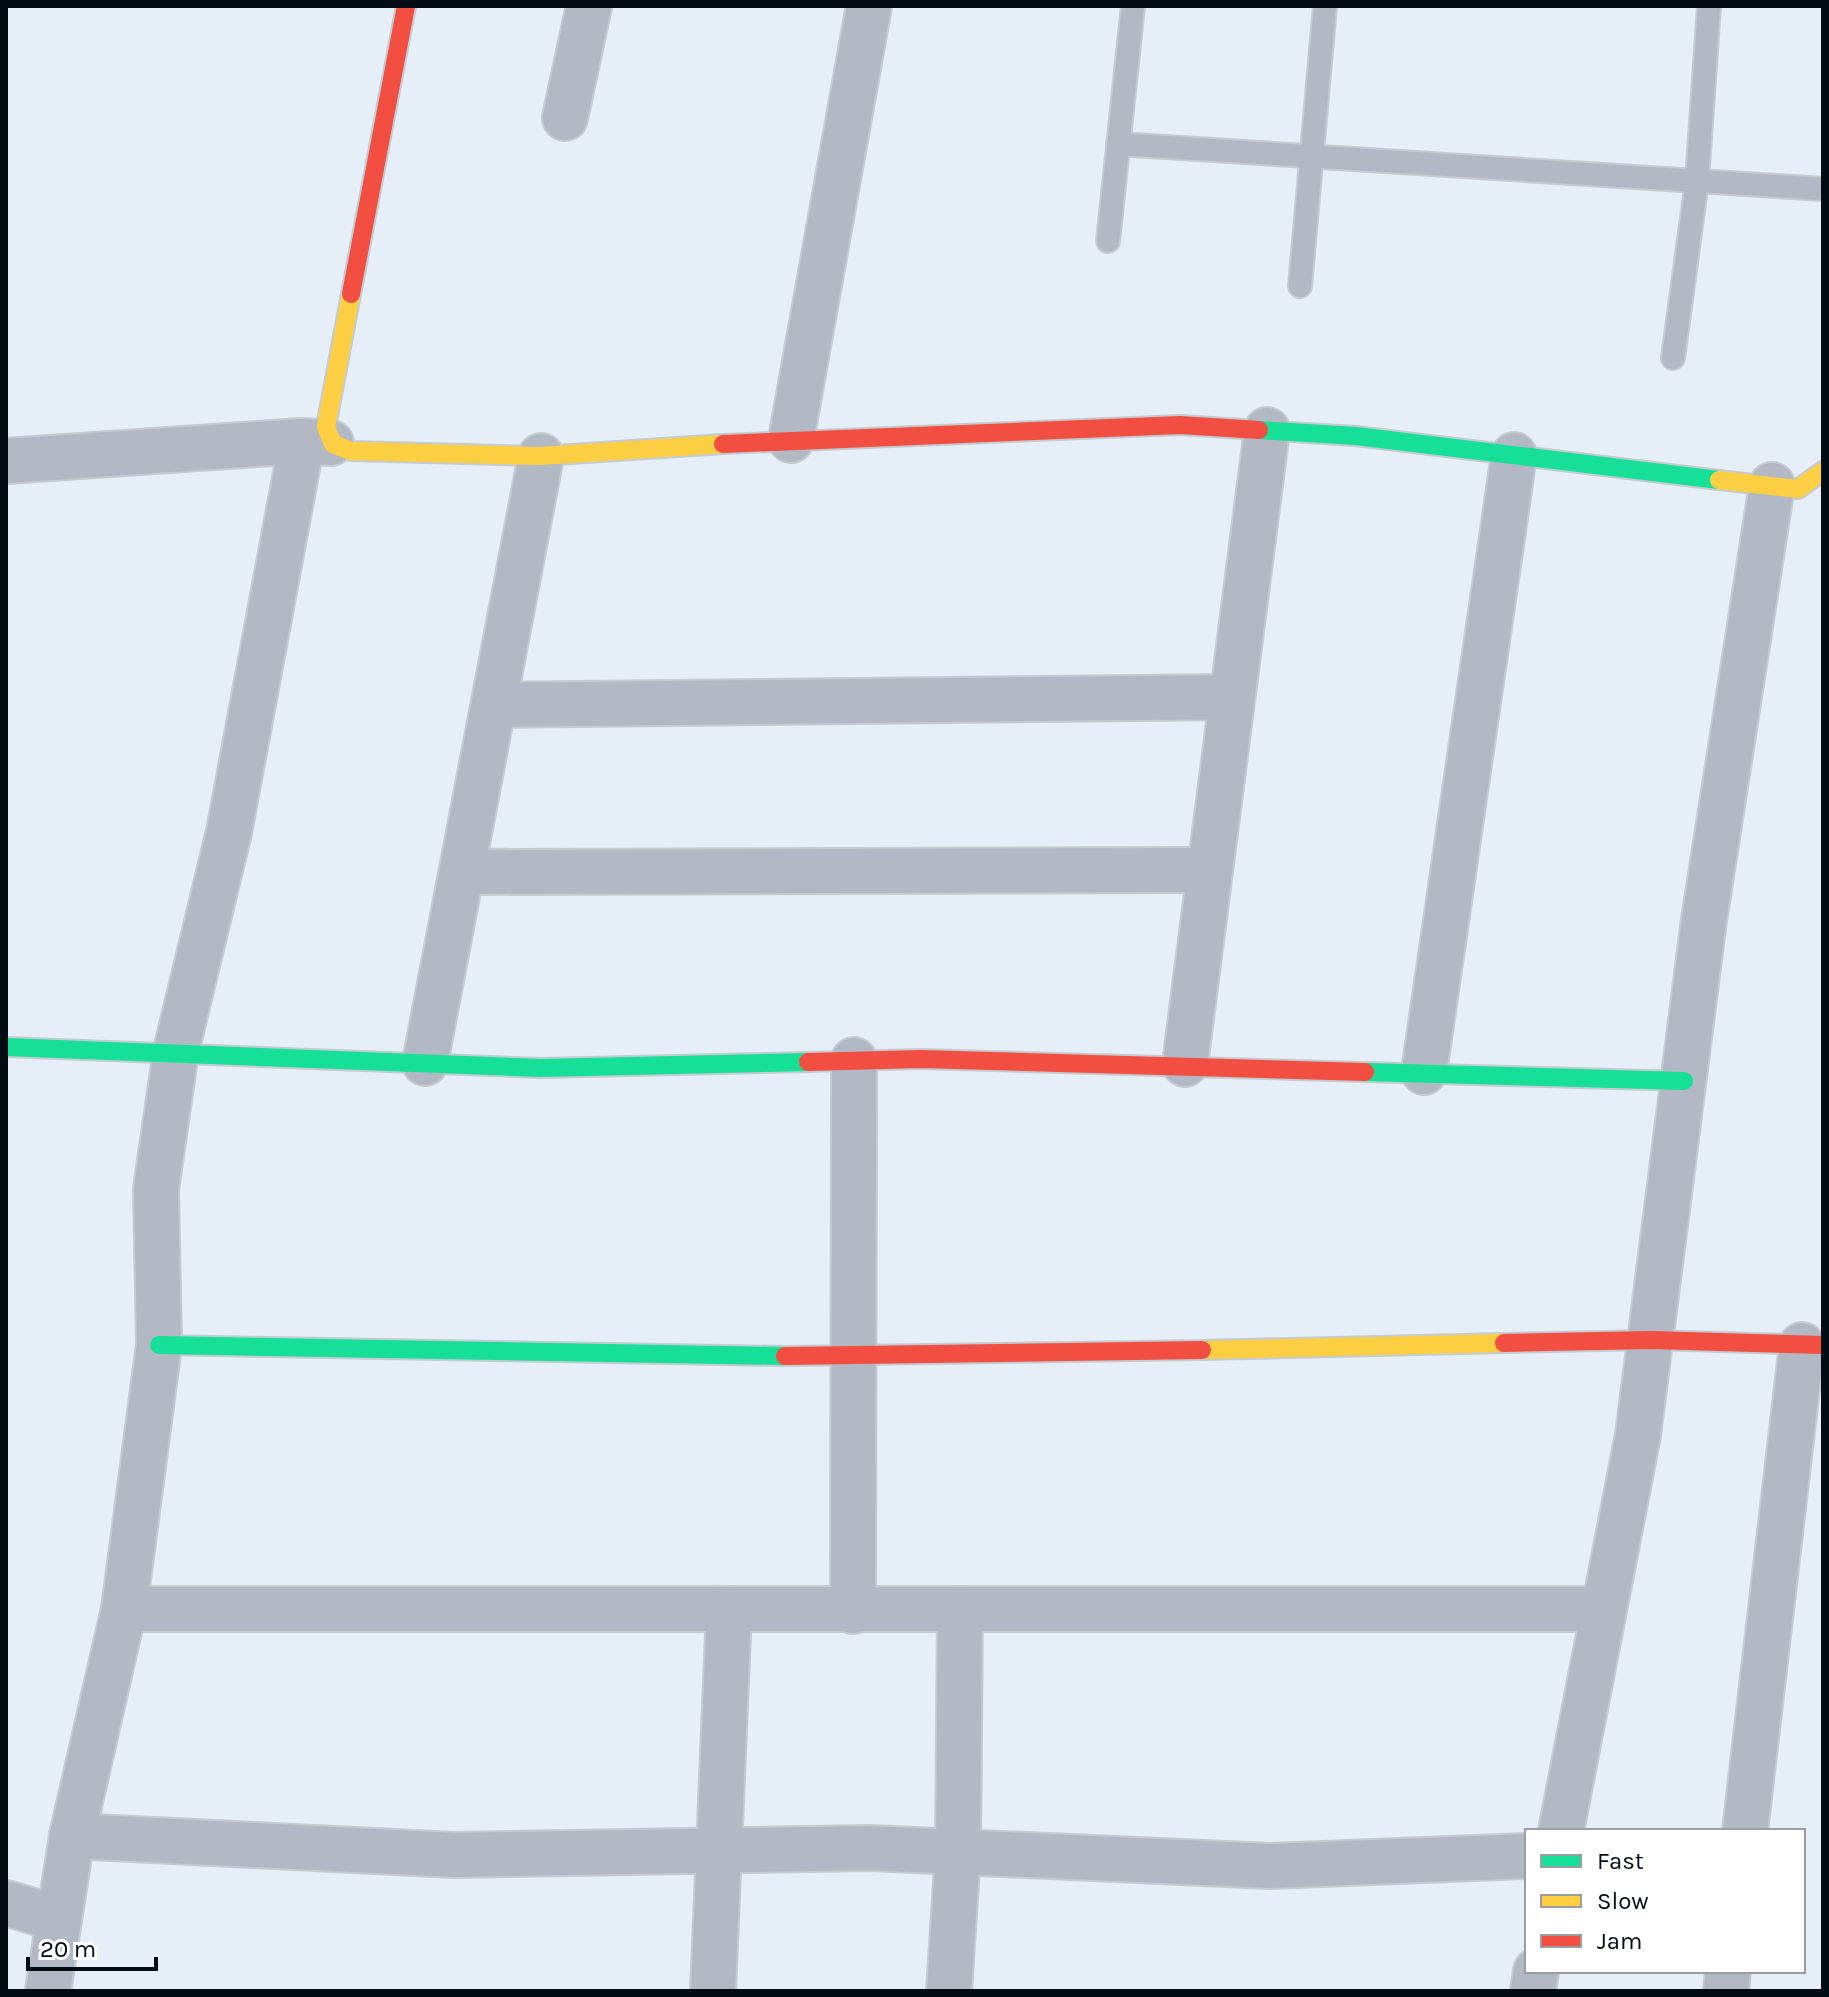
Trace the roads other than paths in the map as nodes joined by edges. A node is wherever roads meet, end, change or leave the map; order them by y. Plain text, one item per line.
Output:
1 (406, 6) edge
2 (589, 6) edge
3 (869, 6) edge
4 (1133, 6) edge
5 (1325, 6) edge
6 (1709, 6) edge
7 (565, 118) dead end
8 (1118, 144) junction
9 (1313, 157) junction
10 (1697, 181) junction
11 (1823, 189) edge
12 (1108, 241) dead end
13 (1300, 286) dead end
14 (1673, 358) dead end
15 (1267, 430) junction
16 (791, 440) junction
17 (318, 442) junction
18 (1514, 455) junction
19 (541, 456) junction
20 (6, 461) edge
21 (1823, 471) edge
22 (1772, 485) junction
23 (1232, 697) junction
24 (494, 705) junction
25 (1210, 870) junction
26 (462, 872) junction
27 (6, 1047) edge
28 (176, 1051) junction
29 (854, 1060) junction
30 (425, 1063) junction
31 (1185, 1064) junction
32 (1424, 1072) junction
33 (1684, 1081) junction
34 (1651, 1340) junction
35 (159, 1345) junction
36 (1813, 1345) edge
37 (852, 1357) junction
38 (124, 1609) junction
39 (1603, 1609) junction
40 (729, 1611) junction
41 (853, 1611) junction
42 (960, 1611) junction
43 (1561, 1829) edge
44 (1745, 1829) edge
45 (72, 1836) junction
46 (718, 1851) junction
47 (958, 1852) junction
48 (1525, 1856) edge
49 (6, 1903) edge
50 (59, 1919) junction
51 (48, 1991) edge
52 (713, 1991) edge
53 (949, 1991) edge

1 - 17 street
2 - 7 street
3 - 16 street
4 - 8 lane
5 - 9 lane
6 - 10 lane
8 - 9 lane
8 - 12 lane
9 - 10 lane
9 - 13 lane
10 - 11 lane
10 - 14 lane
15 - 16 street
15 - 18 street
15 - 23 street
16 - 19 street
17 - 19 street
17 - 20 street
17 - 28 street
18 - 22 street
18 - 32 street
19 - 24 street
21 - 22 street
22 - 33 street
23 - 24 street
23 - 25 street
24 - 26 street
25 - 26 street
25 - 31 street
26 - 30 street
27 - 28 street
28 - 30 street
28 - 35 street
29 - 30 street
29 - 31 street
29 - 37 street
31 - 32 street
32 - 33 street
33 - 34 street
34 - 36 street
34 - 37 street
34 - 39 street
35 - 37 street
35 - 38 street
36 - 44 street
37 - 41 street
38 - 40 street
38 - 45 street
39 - 42 street
39 - 43 street
40 - 41 street
40 - 46 street
41 - 42 street
42 - 47 street
45 - 46 street
45 - 50 street
46 - 47 street
46 - 52 street
47 - 48 street
47 - 53 street
49 - 50 street
50 - 51 street

